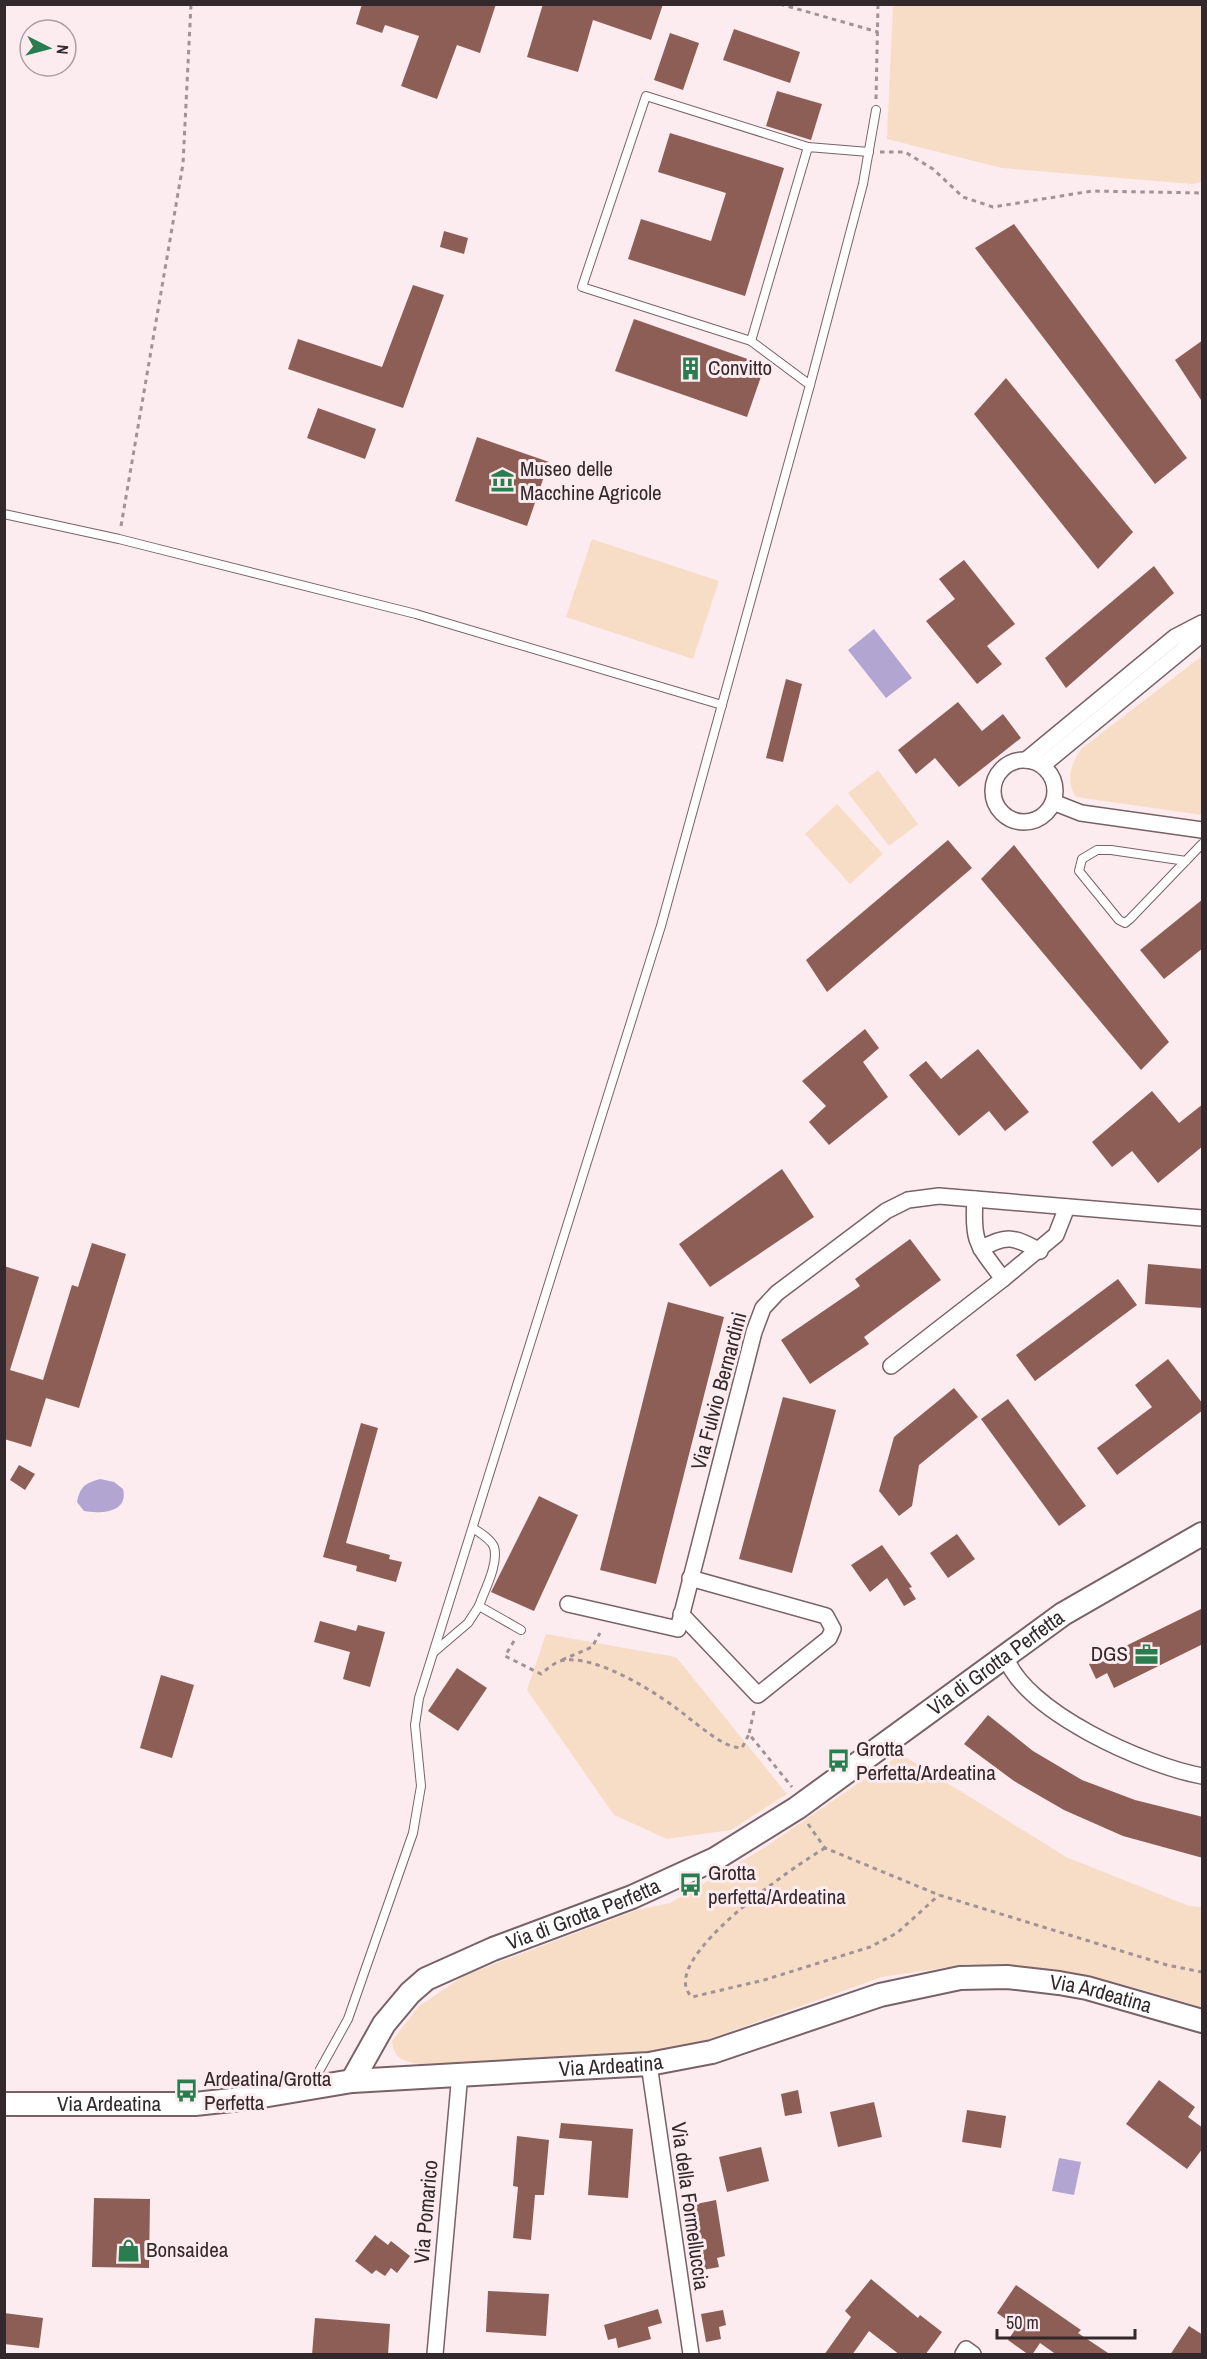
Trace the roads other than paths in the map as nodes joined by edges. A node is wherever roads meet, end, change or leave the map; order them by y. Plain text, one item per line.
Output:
1 (876, 110) road end
2 (808, 147) junction
3 (869, 152) junction
4 (751, 341) junction
5 (810, 385) junction
6 (4, 514) edge
7 (1203, 623) edge
8 (1203, 634) edge
9 (722, 705) junction
10 (1078, 716) junction
11 (1088, 728) junction
12 (1026, 760) junction
13 (1043, 765) junction
14 (1053, 802) junction
15 (1203, 830) edge
16 (1203, 844) edge
17 (1186, 861) junction
18 (975, 1199) junction
19 (1067, 1207) junction
20 (1203, 1218) edge
21 (981, 1249) junction
22 (1040, 1251) junction
23 (1004, 1279) junction
24 (891, 1366) dead end
25 (473, 1528) junction
26 (1203, 1534) edge
27 (690, 1578) junction
28 (568, 1604) dead end
29 (479, 1606) junction
30 (681, 1614) junction
31 (521, 1630) road end
32 (433, 1653) junction
33 (1005, 1655) junction
34 (1203, 1776) edge
35 (1203, 2021) edge
36 (649, 2064) junction
37 (460, 2073) junction
38 (352, 2081) junction
39 (309, 2088) junction
40 (4, 2104) edge
41 (435, 2355) edge
42 (690, 2355) edge
43 (963, 2355) edge
44 (973, 2355) edge

1 - 3 lane
2 - 3 lane
2 - 4 lane
2 - 4 lane
3 - 5 lane
4 - 5 lane
5 - 9 lane
6 - 9 lane
7 - 10 street
8 - 11 street
9 - 25 lane
10 - 11 street
10 - 12 street
11 - 13 street
12 - 13 street
12 - 14 street
13 - 14 street
14 - 15 street
16 - 17 lane
17 - 17 lane
18 - 19 street, Via Fulvio Bernardini
18 - 21 street
18 - 27 street, Via Fulvio Bernardini
19 - 20 street, Via Fulvio Bernardini
19 - 22 street
21 - 22 street
21 - 23 street
22 - 23 street
23 - 24 street
25 - 29 lane
25 - 32 lane
26 - 33 main road, Via di Grotta Perfetta
27 - 30 street, Via Fulvio Bernardini
27 - 30 street
28 - 30 street
29 - 31 lane
29 - 32 lane
32 - 39 lane
33 - 34 street
33 - 38 main road, Via di Grotta Perfetta
35 - 36 main road, Via Ardeatina
36 - 37 main road, Via Ardeatina
36 - 42 street, Via della Formelluccia
37 - 38 main road, Via Ardeatina
37 - 41 street, Via Pomarico
38 - 39 main road, Via Ardeatina
39 - 40 main road, Via Ardeatina
43 - 44 street

